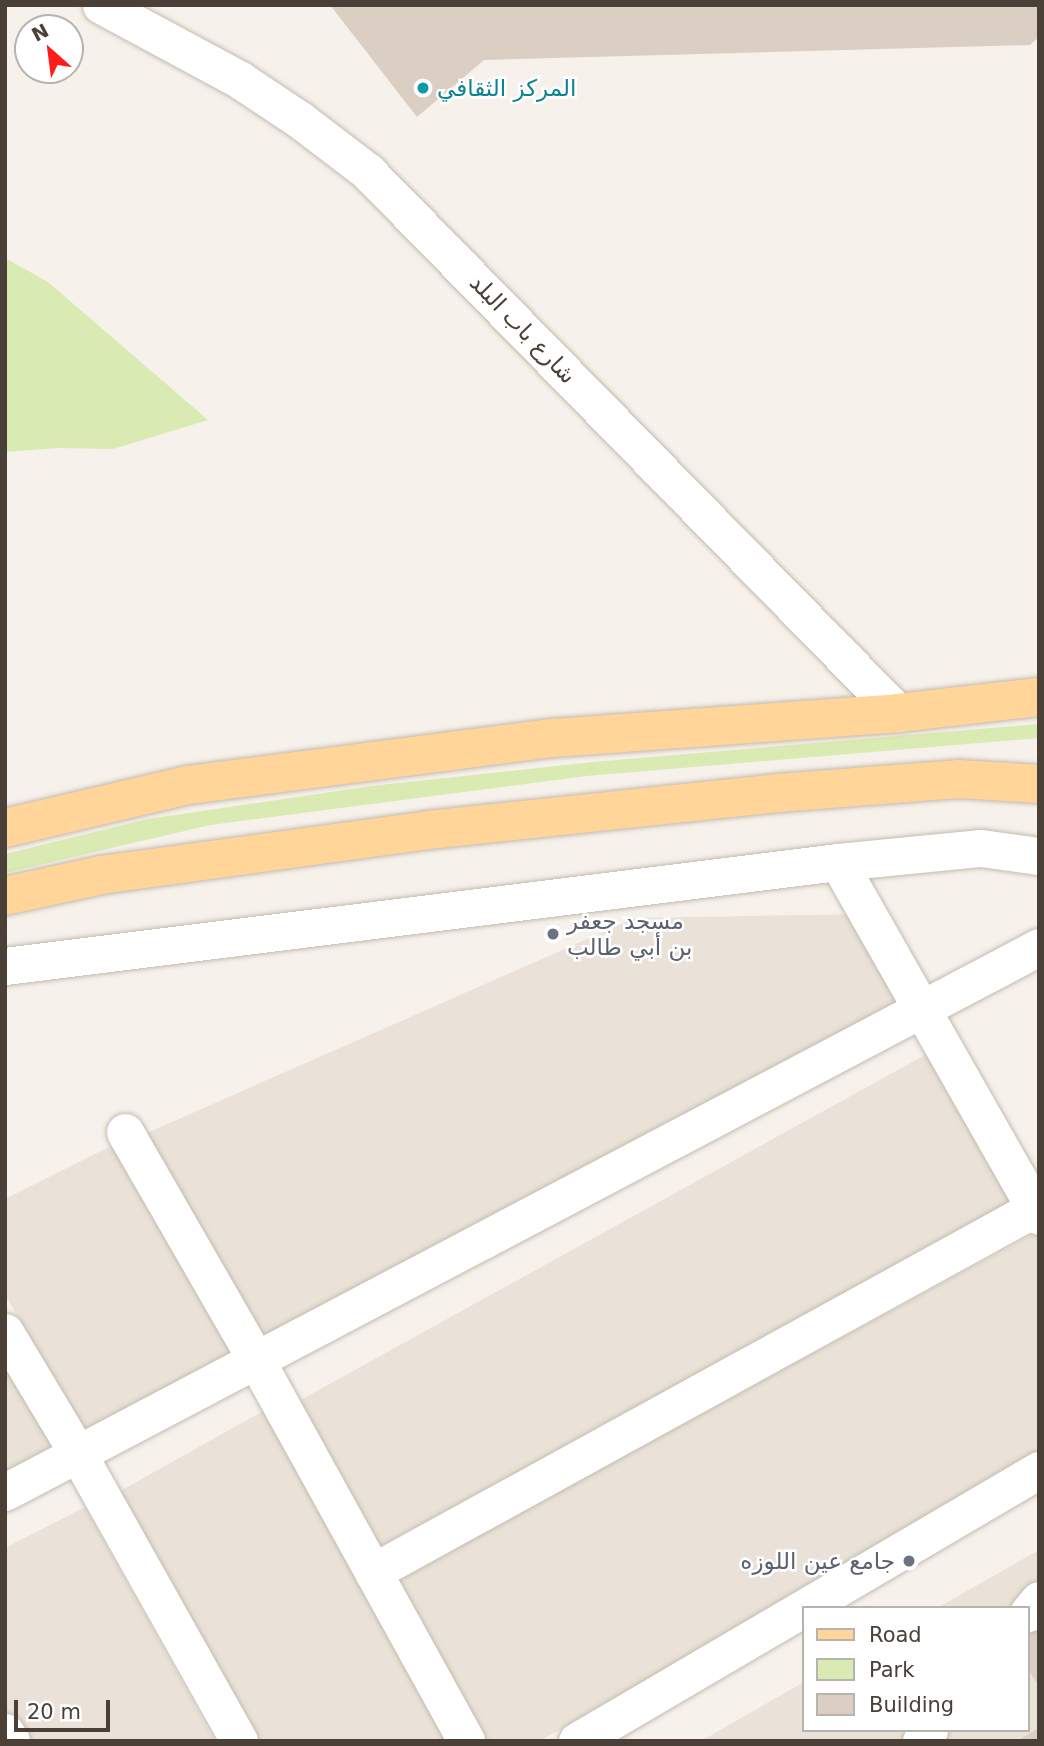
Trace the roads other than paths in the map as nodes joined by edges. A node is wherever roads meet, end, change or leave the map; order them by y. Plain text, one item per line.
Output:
1 (101, 5) edge
2 (1039, 697) edge
3 (898, 713) junction
4 (1039, 784) edge
5 (5, 828) edge
6 (1039, 856) edge
7 (838, 862) junction
8 (5, 896) edge
9 (1039, 947) edge
10 (5, 966) edge
11 (923, 1008) junction
12 (125, 1132) dead end
13 (1037, 1210) edge
14 (5, 1332) edge
15 (256, 1360) junction
16 (78, 1454) junction
17 (1039, 1470) edge
18 (5, 1492) edge
19 (373, 1572) junction
20 (807, 1606) edge
21 (802, 1609) edge
22 (5, 1732) edge
23 (10, 1741) edge
24 (239, 1741) edge
25 (466, 1741) edge
26 (577, 1741) edge

1 - 3 street, شارع باب البلد
2 - 3 main road
3 - 5 main road
4 - 8 main road
6 - 7 street
7 - 10 street
7 - 11 street
9 - 11 street
11 - 13 street
11 - 15 street
12 - 15 street
13 - 19 street
14 - 16 street
15 - 16 street
15 - 19 street
16 - 18 street
16 - 24 street
17 - 20 street
19 - 25 street
21 - 26 street
22 - 23 street

